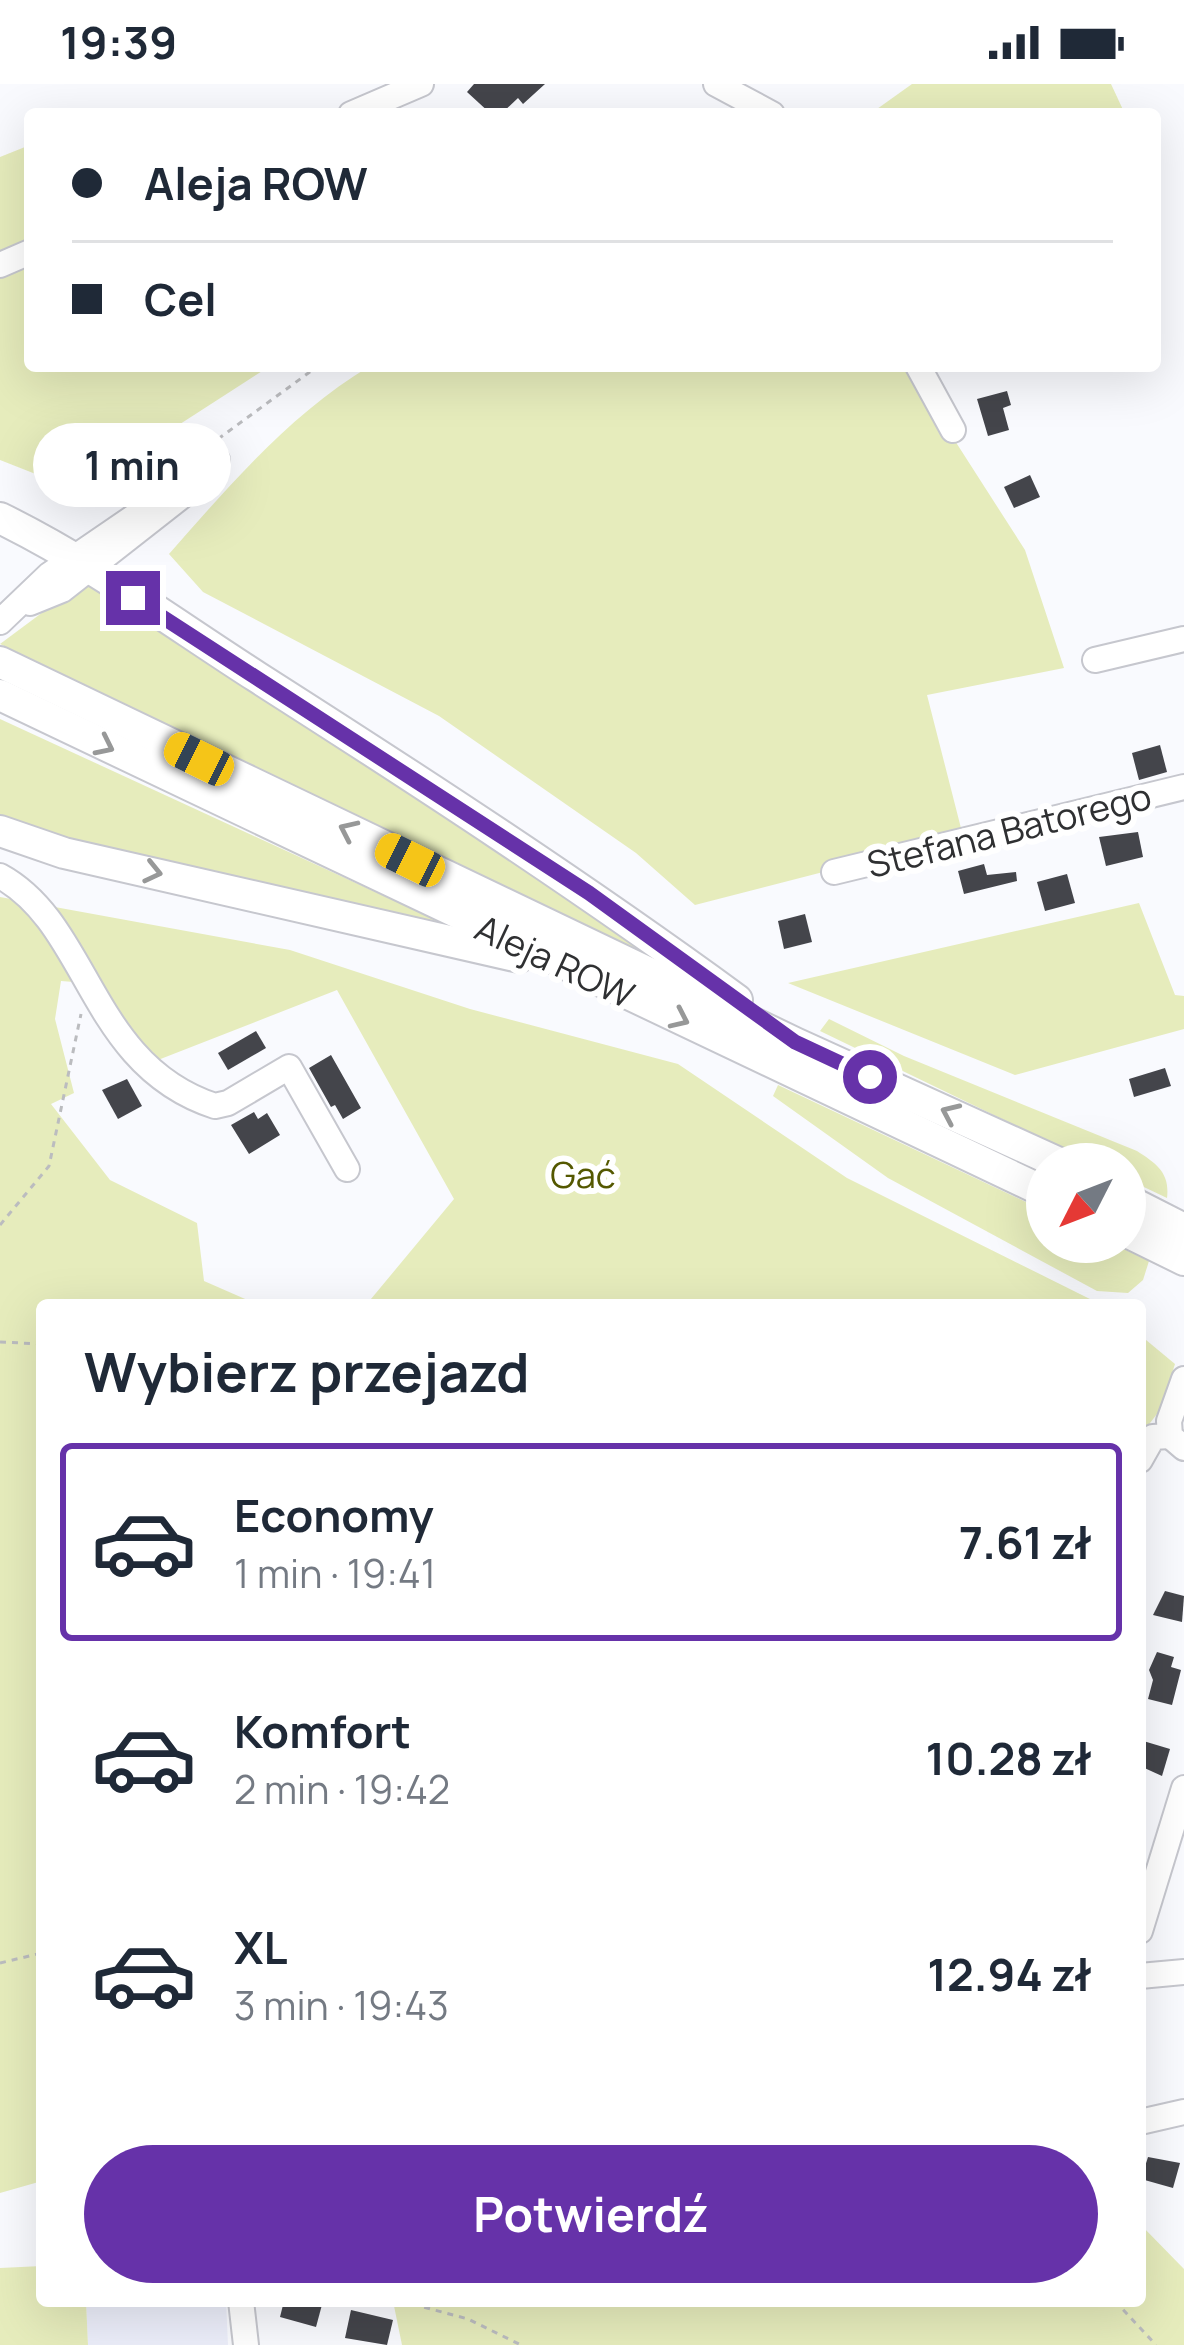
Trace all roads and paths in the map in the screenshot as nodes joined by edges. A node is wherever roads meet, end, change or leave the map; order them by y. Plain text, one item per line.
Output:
1 (421, 84) edge
2 (716, 84) edge
3 (365, 108) edge
4 (761, 108) edge
5 (921, 372) edge
6 (952, 430) dead end
7 (0, 518) edge
8 (80, 564) junction
9 (0, 622) edge
10 (1184, 639) edge
11 (1095, 661) dead end
12 (0, 662) edge
13 (0, 694) edge
14 (1184, 787) edge
15 (0, 831) edge
16 (834, 872) dead end
17 (0, 876) edge
18 (574, 970) junction
19 (84, 981) junction
20 (795, 1042) junction
21 (1026, 1148) edge
22 (346, 1169) dead end
23 (1026, 1183) edge
24 (0, 1225) edge
25 (1156, 1231) edge
26 (1184, 1260) edge
27 (0, 1342) edge
28 (36, 1344) edge
29 (1184, 1379) edge
30 (1177, 1442) edge
31 (1146, 1449) edge
32 (1184, 1788) edge
33 (1146, 1912) edge
34 (36, 1954) edge
35 (0, 1963) edge
36 (1184, 1972) edge
37 (1146, 1975) edge
38 (1184, 2112) edge
39 (1146, 2121) edge
40 (242, 2307) edge
41 (423, 2307) edge
42 (1121, 2307) edge
43 (246, 2345) edge
44 (520, 2345) edge
45 (1156, 2345) edge

1 - 3 street
2 - 4 street
5 - 6 street
7 - 8 main road
8 - 8 street
8 - 9 street
8 - 20 main road
10 - 11 street
20 -> 12 main road, Aleja ROW
13 -> 18 main road, Aleja ROW
14 - 16 street, Stefana Batorego
15 -> 18 main road
17 - 19 street
18 -> 23 main road, Aleja ROW
19 - 22 street
19 - 24 path
21 -> 20 main road, Aleja ROW
25 - 26 main road
27 - 28 path
29 - 30 street
30 - 31 street
32 - 33 street
34 - 35 path
36 - 37 street
38 - 39 street
40 - 43 street
41 - 44 path
42 - 45 path

